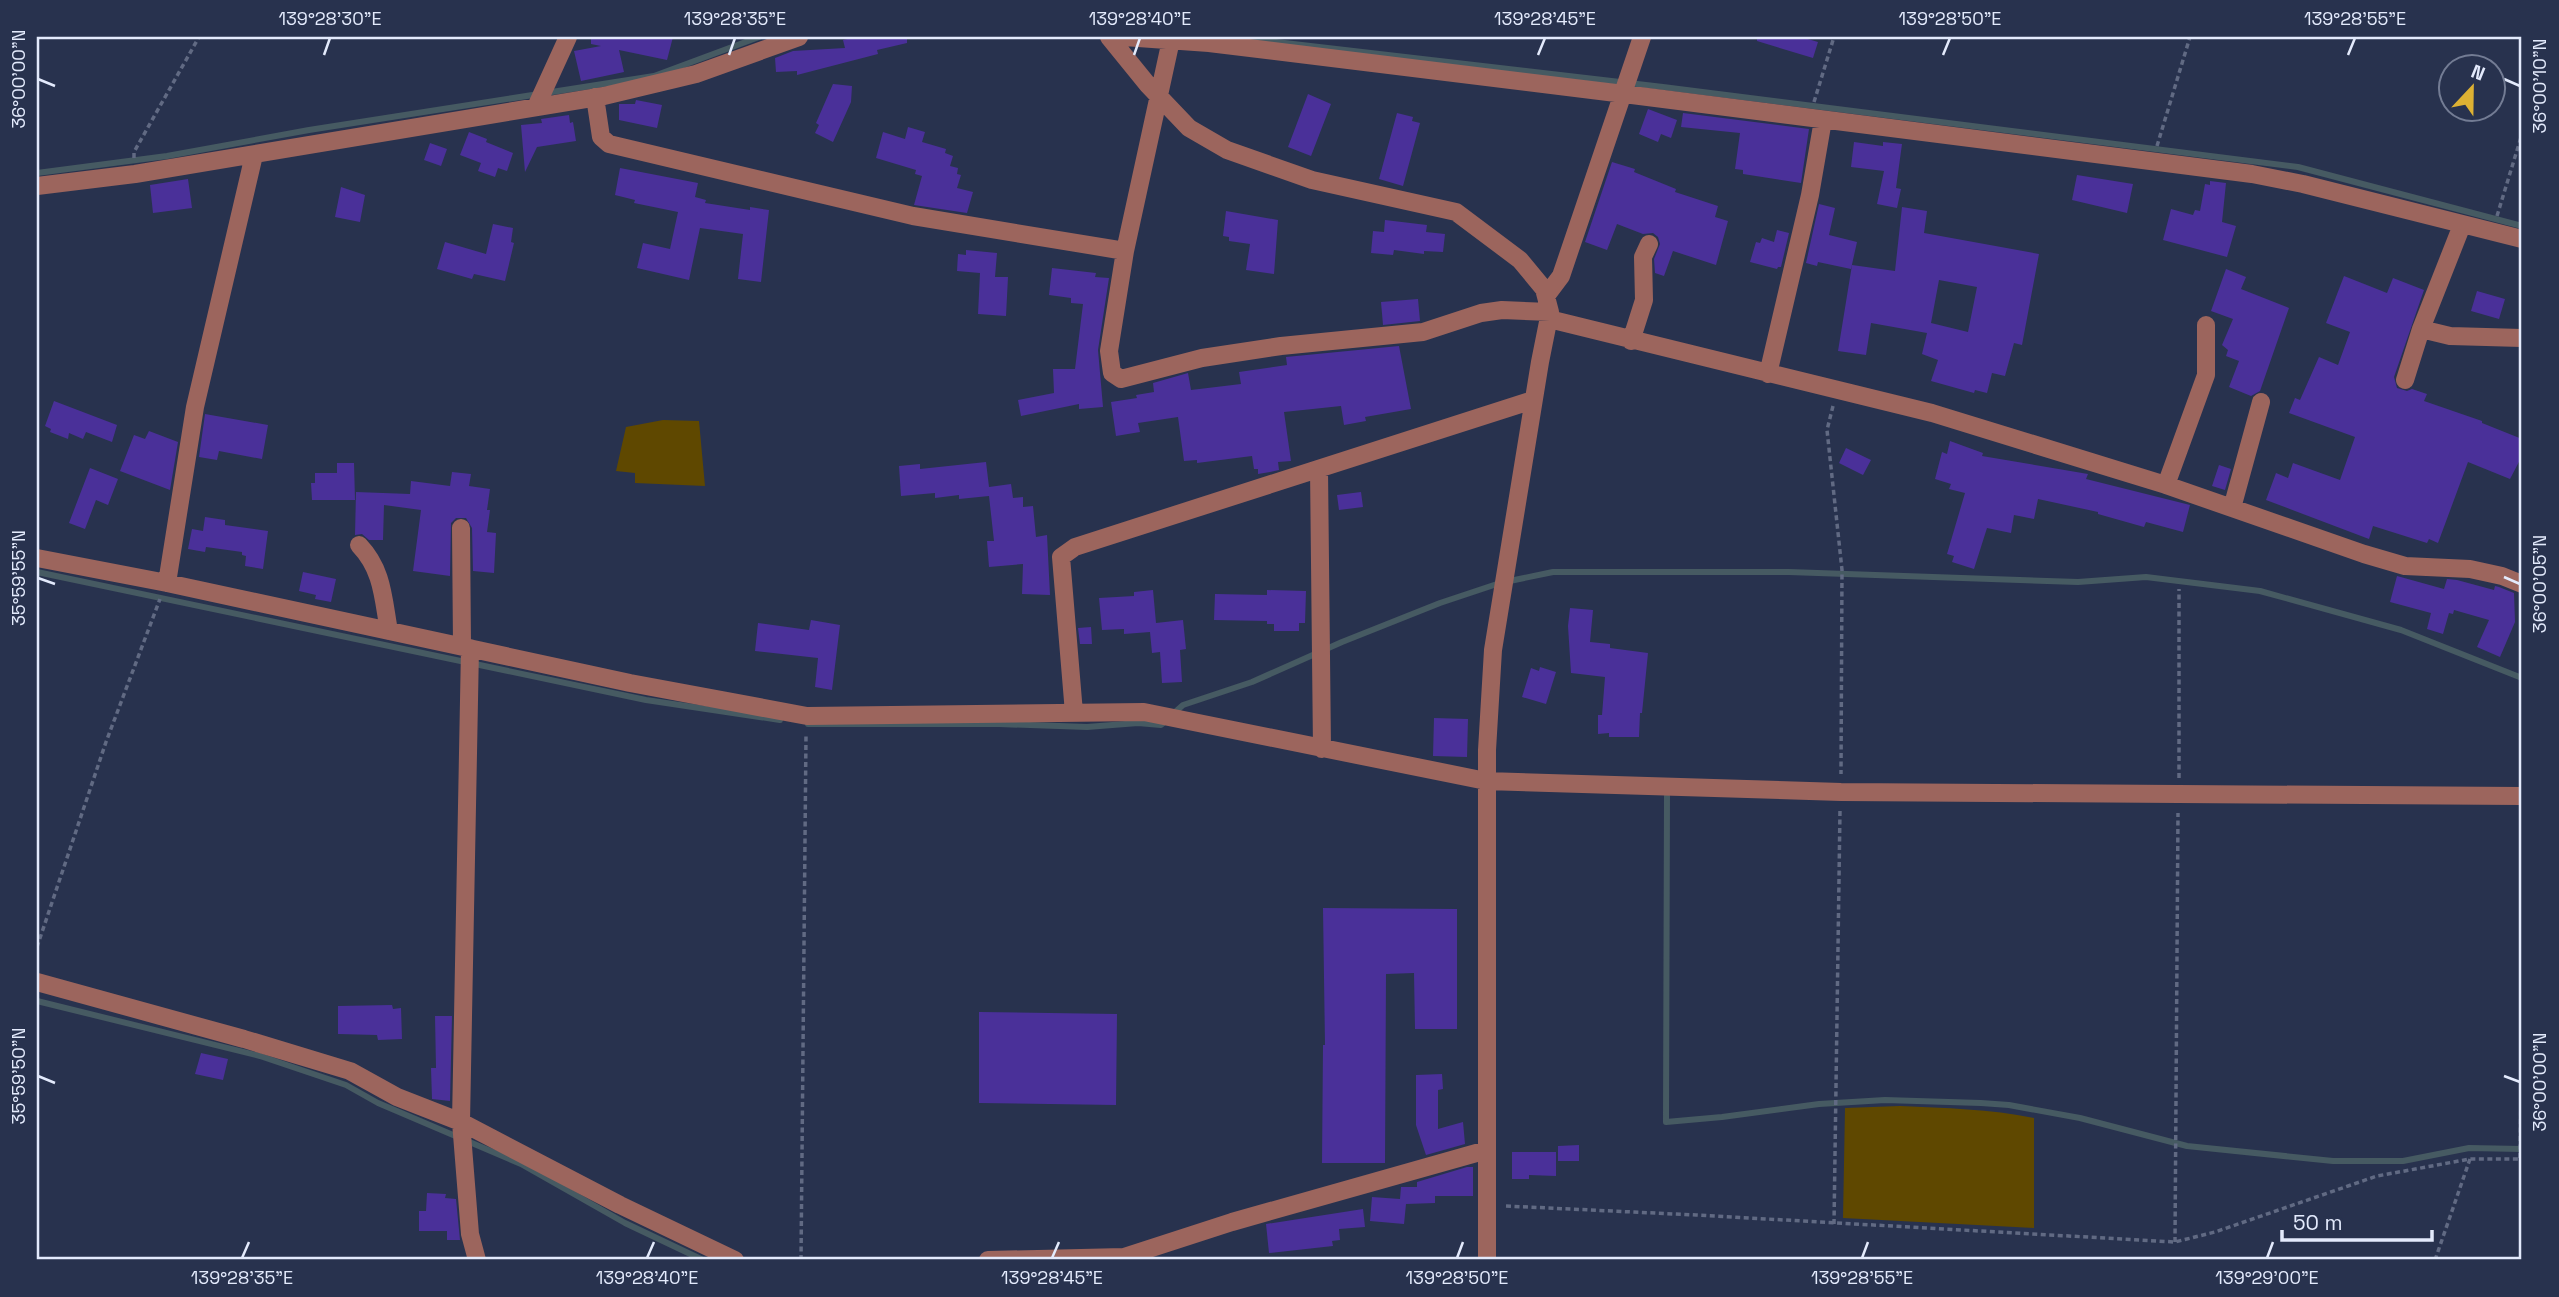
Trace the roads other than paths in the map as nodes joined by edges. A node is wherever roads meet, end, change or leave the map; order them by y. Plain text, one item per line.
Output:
1 (568, 37) edge
2 (799, 37) edge
3 (1109, 37) edge
4 (1124, 37) edge
5 (1642, 37) edge
6 (1171, 40) junction
7 (1624, 94) junction
8 (1158, 95) junction
9 (595, 97) junction
10 (536, 107) junction
11 (1816, 119) junction
12 (254, 155) junction
13 (37, 186) edge
14 (2462, 225) junction
15 (2522, 239) edge
16 (1649, 244) dead end
17 (1125, 251) junction
18 (1548, 309) junction
19 (2206, 325) dead end
20 (2421, 329) junction
21 (2522, 338) edge
22 (1631, 341) junction
23 (1768, 374) junction
24 (2405, 380) dead end
25 (1534, 400) junction
26 (2261, 402) dead end
27 (1319, 469) junction
28 (2166, 485) junction
29 (2232, 508) junction
30 (461, 528) dead end
31 (359, 545) dead end
32 (37, 558) edge
33 (167, 583) junction
34 (2522, 584) edge
35 (389, 631) junction
36 (466, 647) junction
37 (1074, 713) junction
38 (1322, 749) junction
39 (1486, 781) junction
40 (2522, 796) edge
41 (37, 982) edge
42 (461, 1122) junction
43 (1487, 1150) junction
44 (477, 1260) edge
45 (735, 1260) edge
46 (988, 1260) edge
47 (1487, 1260) edge

1 - 10 street
2 - 9 street
3 - 8 street
4 - 6 street
5 - 7 street
6 - 7 street
6 - 8 street
7 - 11 street
7 - 18 street
8 - 17 street
8 - 18 street
9 - 10 street
9 - 17 street
10 - 12 street
11 - 14 street
11 - 23 street
12 - 13 street
12 - 33 street
14 - 15 street
14 - 20 street
16 - 22 street
17 - 18 street
18 - 22 street
18 - 25 street
19 - 28 street
20 - 21 street
20 - 24 street
22 - 23 street
23 - 28 street
25 - 27 street
25 - 39 street
26 - 29 street
27 - 37 street
27 - 38 street
28 - 29 street
29 - 34 street
30 - 36 street
31 - 35 street
32 - 33 street
33 - 35 street
35 - 36 street
36 - 37 street
36 - 42 street
37 - 38 street
38 - 39 street
39 - 40 street
39 - 43 street
41 - 42 street
42 - 44 street
42 - 45 street
43 - 46 street
43 - 47 street

